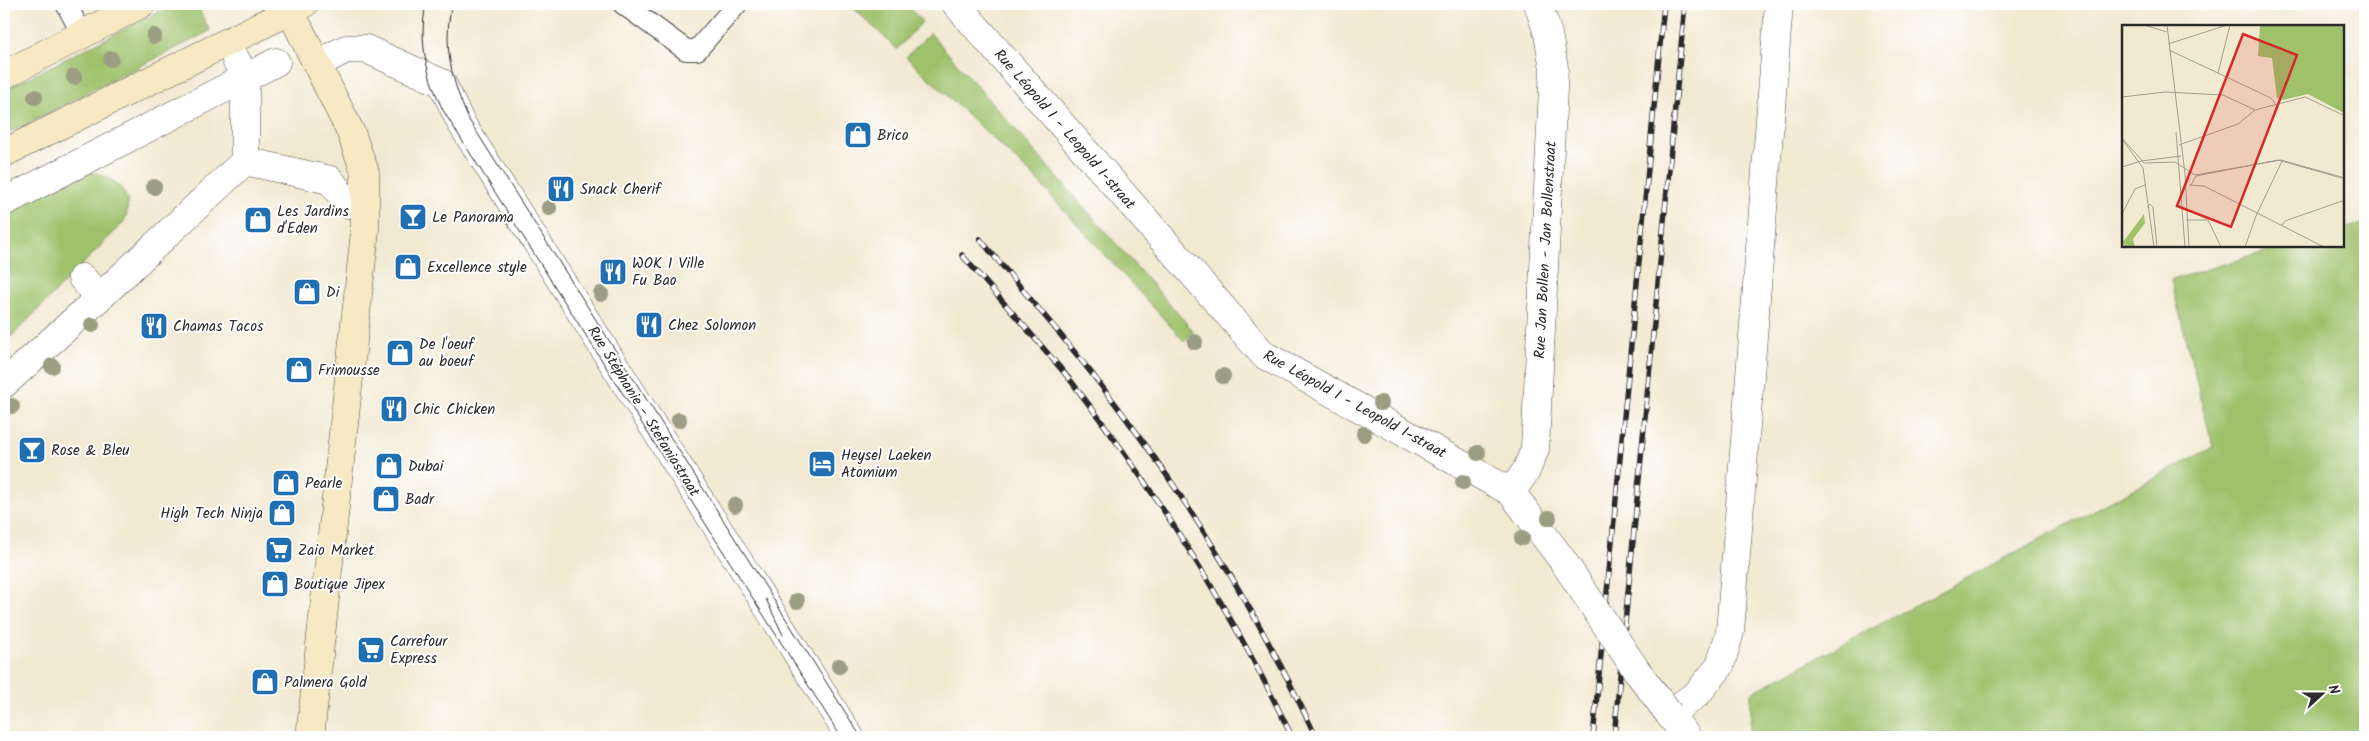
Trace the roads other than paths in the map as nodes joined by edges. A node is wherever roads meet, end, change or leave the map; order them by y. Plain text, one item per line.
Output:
1 (66, 4) edge
2 (141, 4) edge
3 (623, 4) edge
4 (738, 4) edge
5 (956, 4) edge
6 (1538, 4) edge
7 (1779, 4) edge
8 (293, 6) edge
9 (82, 34) junction
10 (276, 62) dead end
11 (317, 64) junction
12 (240, 69) junction
13 (4, 75) edge
14 (4, 153) edge
15 (245, 161) junction
16 (4, 202) edge
17 (348, 204) dead end
18 (82, 278) dead end
19 (100, 297) junction
20 (4, 384) edge
21 (1511, 492) junction
22 (1669, 714) junction
23 (310, 737) edge
24 (850, 737) edge
25 (1687, 737) edge

1 - 9 lane
2 - 9 street
3 - 4 lane
5 - 21 street, Rue Léopold I - Leopold I-straat
6 - 21 street, Rue Jan Bollen - Jan Bollenstraat
7 - 22 street
8 - 11 street
8 - 14 street
9 - 13 street
10 - 12 street
11 - 23 street
11 - 24 street, Rue Stéphanie - Stefaniastraat
12 - 15 street
12 - 16 street
15 - 17 street
15 - 19 street
18 - 19 street
19 - 20 street
21 - 22 street, Rue Léopold I - Leopold I-straat, bridge
22 - 25 street, Rue Léopold I - Leopold I-straat

